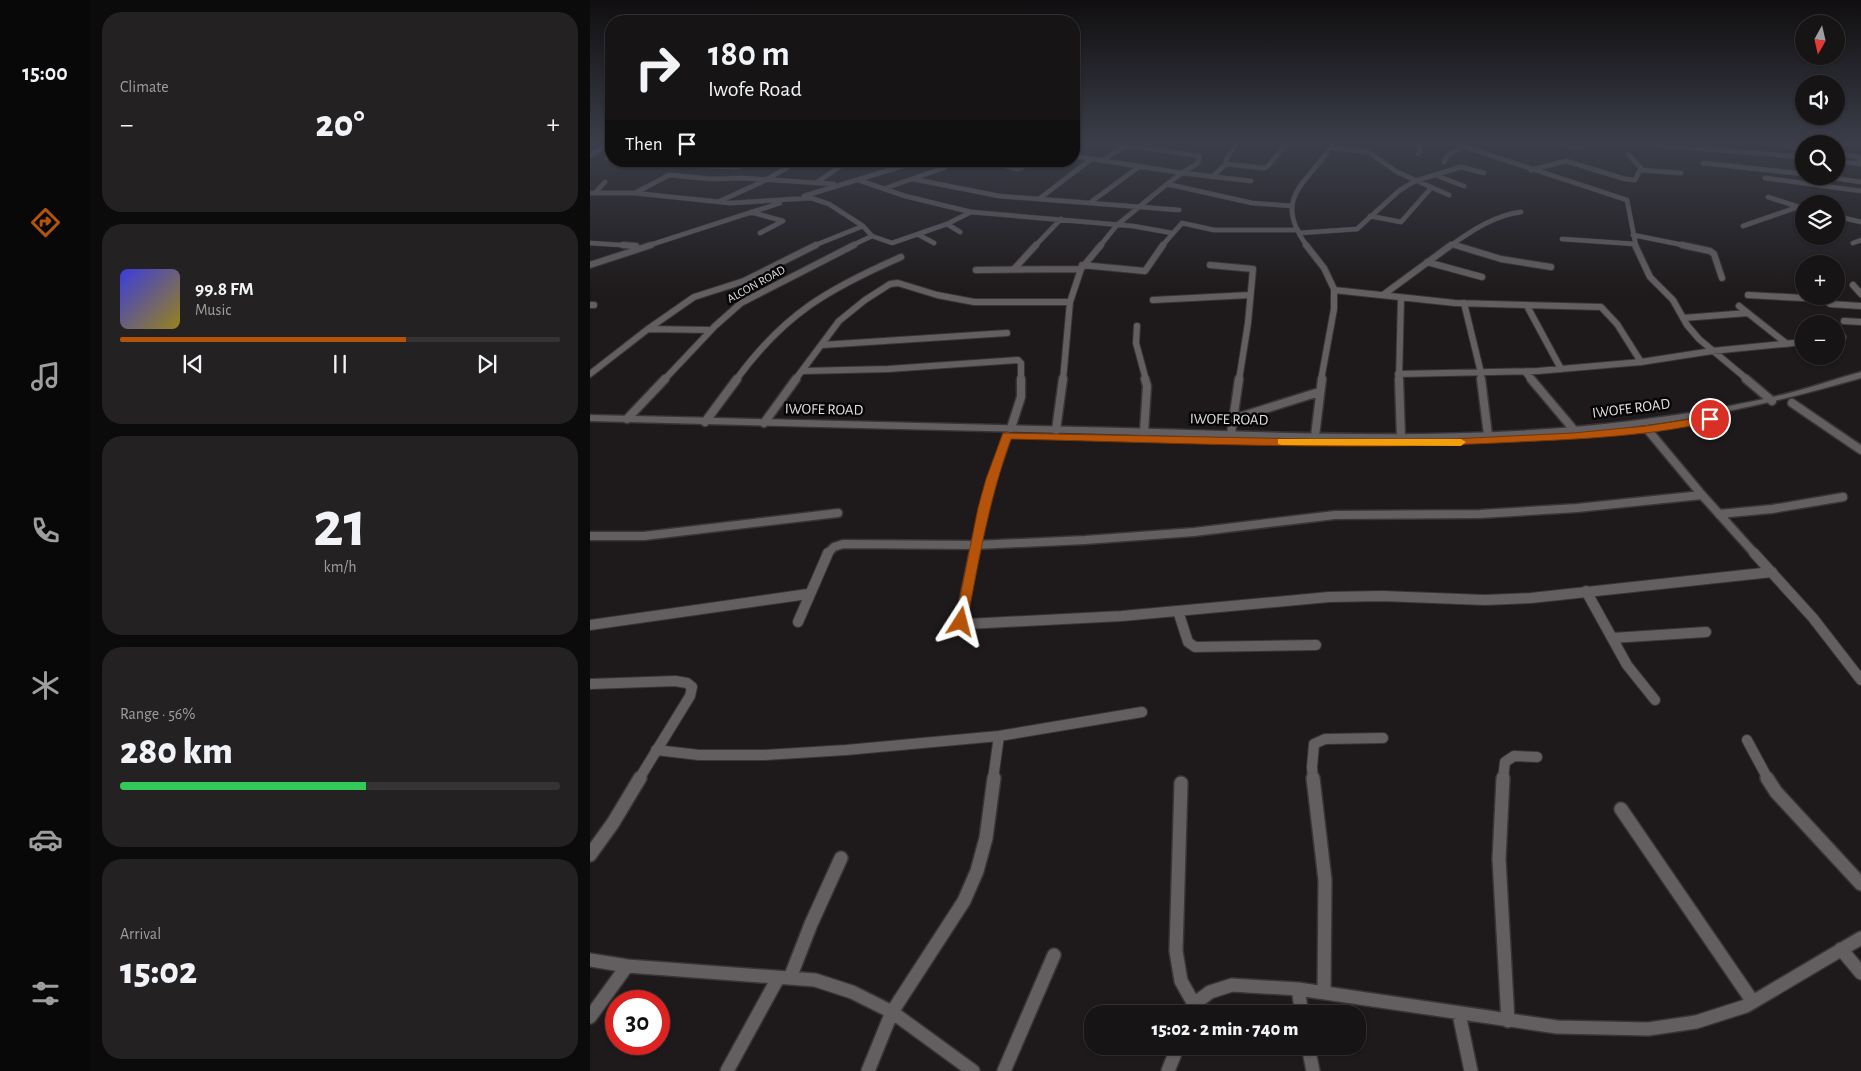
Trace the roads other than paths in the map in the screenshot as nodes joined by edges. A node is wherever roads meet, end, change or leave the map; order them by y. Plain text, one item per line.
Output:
1 (740, 192) edge
2 (817, 192) edge
3 (895, 192) edge
4 (974, 192) edge
5 (1048, 192) edge
6 (1105, 192) edge
7 (1158, 192) edge
8 (1203, 192) edge
9 (1298, 192) edge
10 (1398, 192) edge
11 (1427, 192) edge
12 (1441, 192) edge
13 (1604, 192) edge
14 (595, 193) edge
15 (634, 193) joint
16 (1449, 195) dead end
17 (1768, 197) dead end
18 (798, 198) junction
19 (1039, 199) junction
20 (591, 200) edge
21 (718, 202) junction
22 (1091, 202) junction
23 (1140, 206) junction
24 (1292, 206) junction
25 (1795, 206) edge
26 (1179, 210) dead end
27 (1795, 210) edge
28 (751, 212) junction
29 (971, 212) junction
30 (1520, 212) dead end
31 (1370, 216) junction
32 (1845, 218) edge
33 (1061, 219) junction
34 (1861, 222) edge
35 (947, 224) junction
36 (1117, 225) junction
37 (863, 226) junction
38 (1743, 226) dead end
39 (960, 232) dead end
40 (1298, 232) junction
41 (760, 233) dead end
42 (1172, 233) junction
43 (918, 235) junction
44 (1633, 235) junction
45 (872, 236) junction
46 (1562, 239) dead end
47 (1861, 240) edge
48 (590, 243) edge
49 (934, 243) dead end
50 (1853, 243) dead end
51 (1452, 244) junction
52 (1635, 244) junction
53 (642, 247) junction
54 (901, 257) dead end
55 (1427, 262) junction
56 (590, 264) edge
57 (1210, 265) dead end
58 (1082, 267) junction
59 (1551, 267) dead end
60 (976, 270) dead end
61 (1014, 270) junction
62 (1482, 277) dead end
63 (1722, 278) dead end
64 (1853, 285) dead end
65 (1334, 290) junction
66 (1861, 294) edge
67 (1250, 295) junction
68 (1383, 295) junction
69 (1748, 295) dead end
70 (1795, 296) edge
71 (1401, 298) junction
72 (1153, 300) dead end
73 (1070, 302) junction
74 (1464, 303) junction
75 (1845, 305) edge
76 (1527, 306) junction
77 (1740, 306) dead end
78 (1861, 306) edge
79 (1748, 313) junction
80 (1683, 318) junction
81 (1845, 321) edge
82 (1861, 322) edge
83 (1137, 326) dead end
84 (648, 329) junction
85 (710, 330) junction
86 (1007, 333) dead end
87 (1795, 343) edge
88 (1787, 344) junction
89 (822, 345) junction
90 (1712, 351) junction
91 (1642, 362) junction
92 (1561, 369) junction
93 (803, 371) junction
94 (1525, 372) junction
95 (1481, 373) junction
96 (590, 374) edge
97 (1398, 374) junction
98 (1861, 375) edge
99 (1861, 383) edge
100 (1319, 392) junction
101 (1772, 401) junction
102 (1792, 403) junction
103 (590, 418) edge
104 (627, 419) junction
105 (1233, 419) junction
106 (706, 422) junction
107 (764, 423) junction
108 (590, 424) edge
109 (1646, 429) junction
110 (1056, 430) junction
111 (1574, 430) junction
112 (1009, 432) junction
113 (1144, 432) junction
114 (1231, 434) junction
115 (1488, 435) junction
116 (1315, 436) junction
117 (1401, 438) junction
118 (1464, 439) junction
119 (1861, 450) edge
120 (1702, 495) junction
121 (1843, 497) dead end
122 (838, 512) dead end
123 (1720, 514) junction
124 (590, 536) edge
125 (976, 546) junction
126 (1772, 572) junction
127 (1586, 591) junction
128 (808, 594) junction
129 (1178, 611) junction
130 (798, 622) dead end
131 (590, 625) edge
132 (1706, 632) dead end
133 (1612, 638) junction
134 (1316, 645) dead end
135 (1861, 680) edge
136 (590, 684) edge
137 (1655, 700) dead end
138 (1142, 712) dead end
139 (999, 736) junction
140 (1383, 738) dead end
141 (1747, 740) dead end
142 (656, 750) junction
143 (1537, 757) dead end
144 (1181, 783) dead end
145 (1621, 809) dead end
146 (590, 855) edge
147 (841, 858) dead end
148 (1861, 884) edge
149 (1861, 938) edge
150 (1841, 949) junction
151 (1054, 955) dead end
152 (590, 960) edge
153 (627, 966) junction
154 (1861, 973) edge
155 (784, 978) junction
156 (1298, 989) junction
157 (1324, 993) junction
158 (1754, 1002) junction
159 (1190, 1005) edge
160 (1196, 1005) edge
161 (1301, 1005) edge
162 (892, 1012) junction
163 (1460, 1014) junction
164 (590, 1018) edge
165 (1508, 1021) junction
166 (1174, 1055) edge
167 (1310, 1055) edge
168 (727, 1071) edge
169 (868, 1071) edge
170 (973, 1071) edge
171 (1004, 1071) edge
172 (1168, 1071) edge
173 (1313, 1071) edge
174 (1471, 1071) edge

1 - 21 street
2 - 18 street
3 - 29 street
4 - 19 street
5 - 19 street
6 - 22 street
7 - 23 street
8 - 24 street
9 - 24 street
10 - 31 street
11 - 31 street
12 - 16 street
13 - 44 street
14 - 15 street
14 - 20 street
15 - 21 street
17 - 25 street
18 - 21 street
18 - 28 street
18 - 37 street
19 - 22 street
22 - 23 street
23 - 26 street
23 - 36 street
24 - 40 street
27 - 38 street
28 - 41 street
28 - 53 street
29 - 33 street
29 - 35 street
30 - 51 street
31 - 40 street
32 - 34 street
33 - 36 street
33 - 61 street
35 - 39 street
35 - 43 street
36 - 42 street
36 - 58 street
37 - 45 street
37 - 84 street
40 - 42 street
40 - 65 street
42 - 58 street
43 - 45 street
43 - 49 street
44 - 52 street
44 - 63 street
45 - 85 street, ALCON ROAD
46 - 52 street
47 - 50 street
48 - 53 street
51 - 55 street
51 - 59 street
52 - 80 street
53 - 56 street
54 - 106 street
55 - 62 street
55 - 68 street
57 - 67 street
58 - 61 street
58 - 73 street
60 - 61 street
64 - 66 street
65 - 68 street
65 - 100 street
67 - 72 street
67 - 105 street
68 - 71 street
69 - 70 street
71 - 74 street
71 - 97 street
73 - 89 street
73 - 110 street
74 - 76 street
74 - 95 street
75 - 78 street
76 - 91 street
76 - 92 street
77 - 79 street
79 - 80 street
79 - 88 street
80 - 90 street
81 - 82 street
83 - 113 street
84 - 85 street
84 - 96 street
85 - 104 street, ALCON ROAD
86 - 89 street
87 - 88 street
88 - 90 street
89 - 93 street
90 - 91 street
90 - 101 street
91 - 92 street
92 - 94 street
93 - 107 street
93 - 112 street
94 - 95 street
94 - 111 street
95 - 97 street
95 - 115 street
97 - 117 street
98 - 101 street, IWOFE ROAD
99 - 102 street, IWOFE ROAD
100 - 105 street
100 - 116 street
101 - 111 street, IWOFE ROAD
102 - 109 street, IWOFE ROAD
102 - 119 street
103 - 104 street, IWOFE ROAD
104 - 106 street, IWOFE ROAD
105 - 114 street
106 - 107 street, IWOFE ROAD
107 - 112 street, IWOFE ROAD
108 - 112 street, IWOFE ROAD
109 - 118 street, IWOFE ROAD
109 - 120 street
110 - 112 street, IWOFE ROAD
110 - 113 street, IWOFE ROAD
111 - 115 street, IWOFE ROAD
112 - 118 street, IWOFE ROAD
112 - 125 street
113 - 114 street, IWOFE ROAD
114 - 116 street, IWOFE ROAD
115 - 118 street, IWOFE ROAD
116 - 117 street, IWOFE ROAD
117 - 118 street, IWOFE ROAD
120 - 123 street
120 - 125 street
121 - 123 street
122 - 124 street
123 - 126 street
125 - 128 street
125 - 129 street
126 - 127 street
126 - 135 street
127 - 129 street
127 - 133 street
128 - 130 street
128 - 131 street
129 - 134 street
132 - 133 street
133 - 137 street
136 - 142 street
138 - 139 street
139 - 142 street
139 - 162 street
140 - 157 street
141 - 148 street
142 - 146 street
143 - 165 street
144 - 159 street
145 - 158 street
147 - 155 street
149 - 150 street
150 - 154 street
150 - 158 street
151 - 171 street
152 - 153 street
153 - 155 street
153 - 164 street
155 - 162 street
155 - 168 street
156 - 157 street
156 - 160 street
156 - 161 street
157 - 163 street
158 - 165 street
162 - 169 street
162 - 170 street
163 - 165 street
163 - 174 street
166 - 172 street
167 - 173 street

